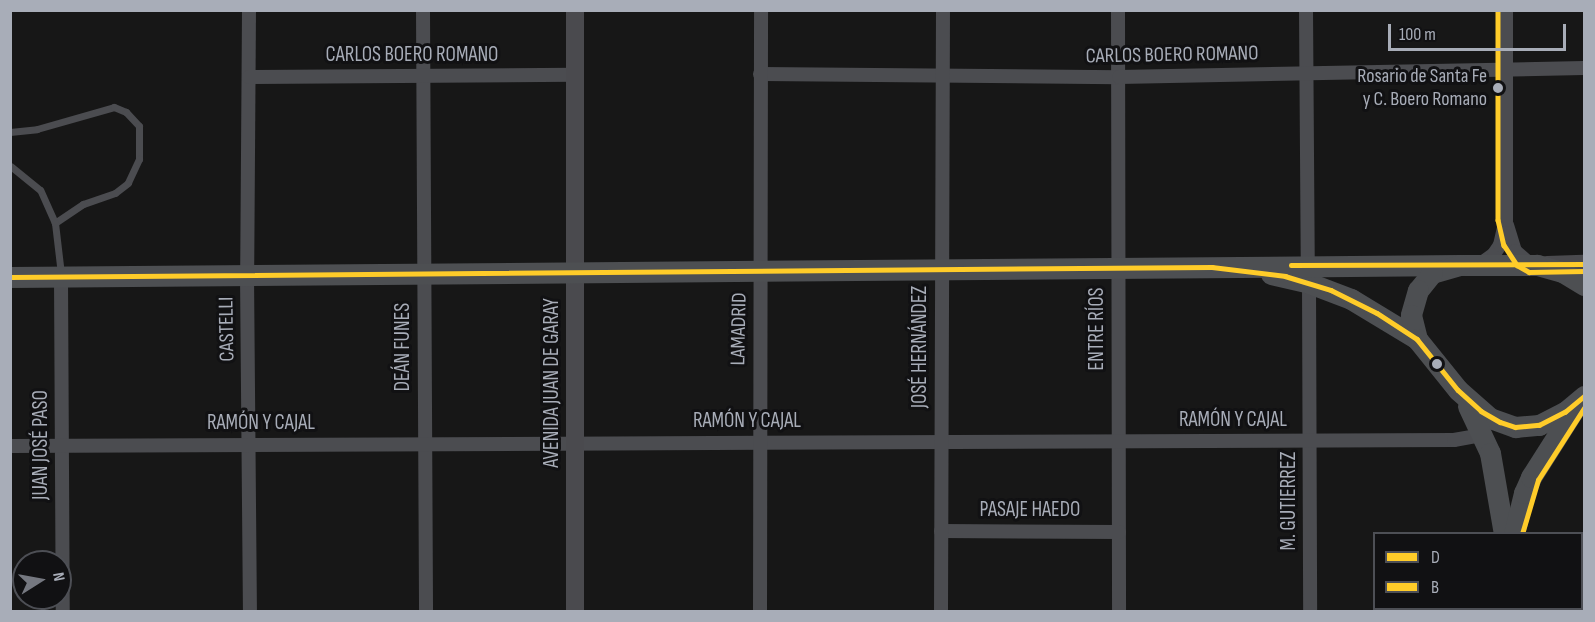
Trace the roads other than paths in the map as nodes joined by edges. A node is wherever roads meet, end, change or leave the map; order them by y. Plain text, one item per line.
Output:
1 (249, 10) edge
2 (423, 10) edge
3 (575, 10) edge
4 (761, 10) edge
5 (943, 10) edge
6 (1118, 10) edge
7 (1306, 10) edge
8 (1506, 10) edge
9 (1506, 68) junction
10 (1584, 68) edge
11 (760, 74) junction
12 (1307, 74) junction
13 (575, 75) junction
14 (423, 76) junction
15 (943, 76) junction
16 (249, 77) junction
17 (1119, 77) junction
18 (10, 132) edge
19 (10, 166) edge
20 (1506, 220) junction
21 (56, 223) junction
22 (1584, 264) edge
23 (1470, 265) junction
24 (1534, 265) junction
25 (1118, 268) junction
26 (942, 269) junction
27 (760, 270) junction
28 (575, 271) junction
29 (424, 274) junction
30 (1309, 274) junction
31 (247, 275) junction
32 (10, 277) edge
33 (62, 278) junction
34 (1584, 285) edge
35 (1417, 339) junction
36 (1458, 390) junction
37 (1583, 398) edge
38 (1483, 435) junction
39 (1310, 440) junction
40 (1118, 441) junction
41 (759, 442) junction
42 (941, 442) junction
43 (574, 443) junction
44 (250, 444) junction
45 (425, 444) junction
46 (62, 445) junction
47 (10, 446) edge
48 (941, 531) junction
49 (1119, 532) junction
50 (1504, 532) edge
51 (1515, 532) edge
52 (63, 612) edge
53 (250, 612) edge
54 (426, 612) edge
55 (575, 612) edge
56 (760, 612) edge
57 (941, 612) edge
58 (1119, 612) edge
59 (1310, 612) edge

1 - 16 street, CASTELLI
2 - 14 street, DEÁN FUNES
3 - 13 street, AVENIDA JUAN DE GARAY
4 - 11 street, LAMADRID
5 - 15 street, JOSÉ HERNÁNDEZ
6 - 17 street, ENTRE RÍOS
7 - 12 street, M. GUTIERREZ
8 - 9 street
9 - 10 street, CARLOS BOERO ROMANO
9 - 12 street, CARLOS BOERO ROMANO
9 - 20 street
11 - 15 street, CARLOS BOERO ROMANO
11 - 27 street, LAMADRID
12 - 17 street, CARLOS BOERO ROMANO
12 - 30 street, M. GUTIERREZ
13 - 14 street, CARLOS BOERO ROMANO
13 - 28 street, AVENIDA JUAN DE GARAY
14 - 16 street, CARLOS BOERO ROMANO
14 - 29 street, DEÁN FUNES
15 - 17 street, CARLOS BOERO ROMANO
15 - 26 street, JOSÉ HERNÁNDEZ
16 - 31 street, CASTELLI
17 - 25 street, ENTRE RÍOS
18 - 21 lane
19 - 21 lane
20 - 23 street
20 - 24 street
21 - 33 lane
22 - 24 street
23 - 24 main road
23 - 30 main road
23 - 35 main road
24 - 34 main road
25 - 26 main road
25 - 30 main road
25 - 40 street, ENTRE RÍOS
26 - 27 main road
26 - 42 street, JOSÉ HERNÁNDEZ
27 - 28 main road
27 - 41 street, LAMADRID
28 - 29 main road
28 - 43 street, AVENIDA JUAN DE GARAY
29 - 31 main road
29 - 45 street, DEÁN FUNES
30 - 35 main road
30 - 39 street, M. GUTIERREZ
31 - 33 main road
31 - 44 street, CASTELLI
32 - 33 main road
33 - 46 street, JUAN JOSÉ PASO
35 - 36 main road
36 - 37 main road
36 - 38 main road
37 - 51 main road
38 - 39 street, RAMÓN Y CAJAL
38 - 50 main road
39 - 40 street, RAMÓN Y CAJAL
39 - 59 street, M. GUTIERREZ
40 - 42 street, RAMÓN Y CAJAL
40 - 49 street, ENTRE RÍOS
41 - 42 street, RAMÓN Y CAJAL
41 - 43 street, RAMÓN Y CAJAL
41 - 56 street, LAMADRID
42 - 48 street, JOSÉ HERNÁNDEZ
43 - 45 street, RAMÓN Y CAJAL
43 - 55 street, AVENIDA JUAN DE GARAY
44 - 45 street, RAMÓN Y CAJAL
44 - 46 street, RAMÓN Y CAJAL
44 - 53 street, CASTELLI
45 - 54 street, DEÁN FUNES
46 - 47 street, RAMÓN Y CAJAL
46 - 52 street, JUAN JOSÉ PASO
48 - 49 street, PASAJE HAEDO
48 - 57 street, JOSÉ HERNÁNDEZ
49 - 58 street, ENTRE RÍOS

